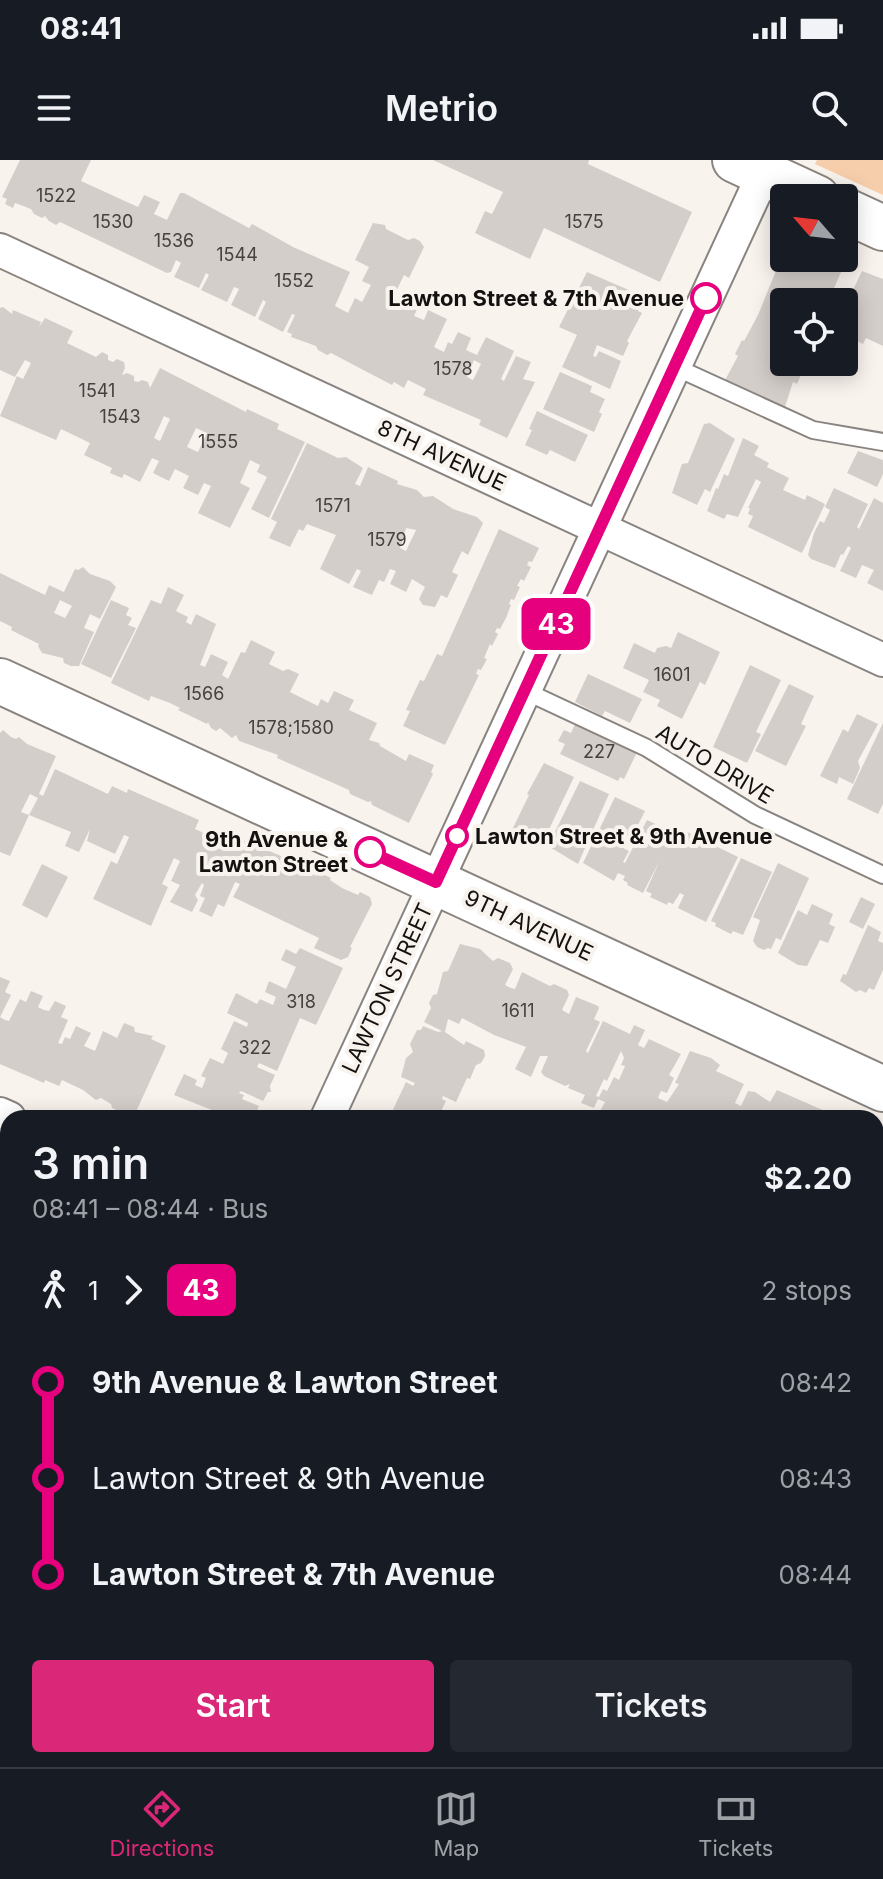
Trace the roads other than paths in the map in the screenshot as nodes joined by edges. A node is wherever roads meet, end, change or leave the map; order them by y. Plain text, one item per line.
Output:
1 (756, 165) edge
2 (791, 184) edge
3 (858, 216) edge
4 (883, 228) edge
5 (0, 250) edge
6 (675, 367) junction
7 (883, 442) edge
8 (600, 528) junction
9 (883, 660) edge
10 (0, 681) edge
11 (525, 691) junction
12 (883, 875) edge
13 (436, 882) junction
14 (883, 1089) edge
15 (331, 1110) edge

1 - 2 street
1 - 6 street, LAWTON STREET
3 - 4 street
5 - 8 street, 8TH AVENUE
6 - 7 lane
6 - 8 street, LAWTON STREET
8 - 9 street, 8TH AVENUE
8 - 11 street, LAWTON STREET
10 - 13 street, 9TH AVENUE
11 - 12 lane, AUTO DRIVE
11 - 13 street, LAWTON STREET
13 - 14 street, 9TH AVENUE
13 - 15 street, LAWTON STREET

